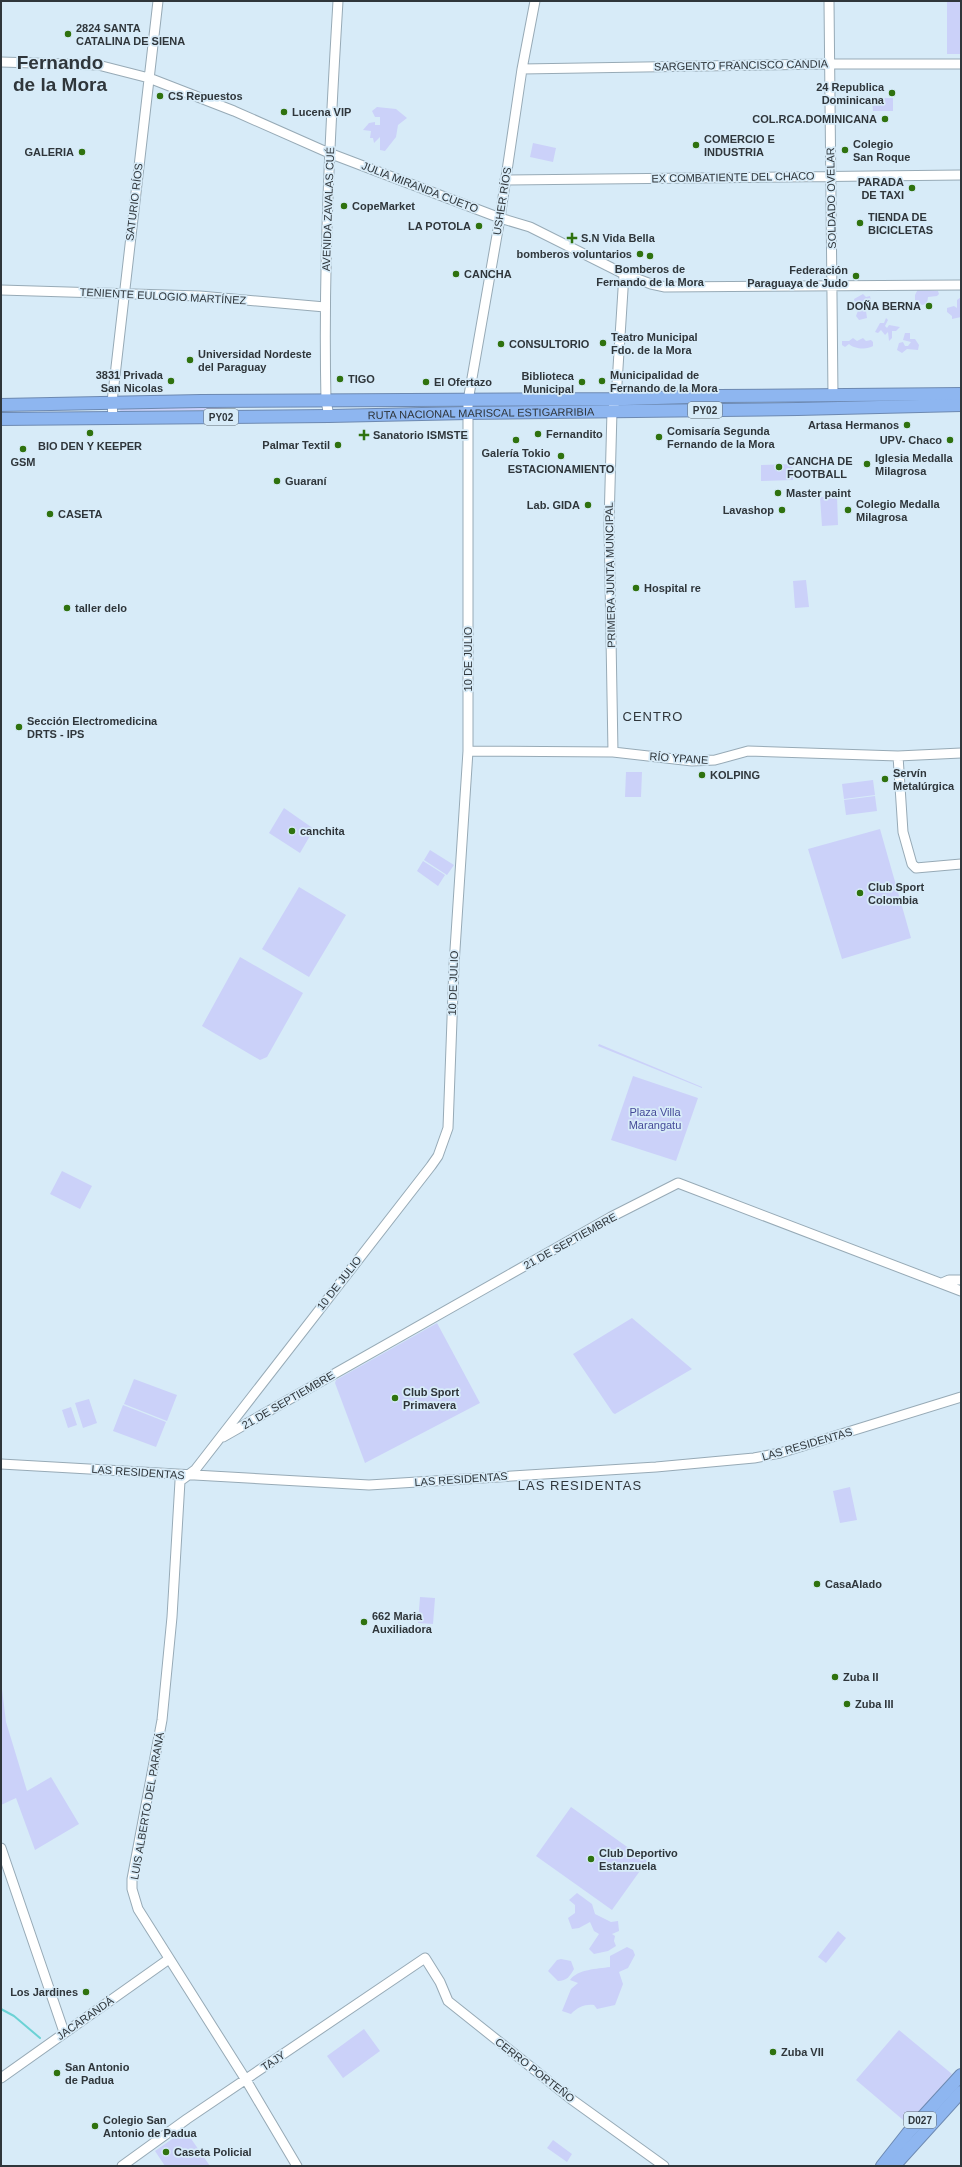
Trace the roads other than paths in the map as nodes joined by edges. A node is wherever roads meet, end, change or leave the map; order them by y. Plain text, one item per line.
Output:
1 (158, 1) edge
2 (338, 1) edge
3 (535, 1) edge
4 (829, 1) edge
5 (1, 62) edge
6 (830, 64) junction
7 (961, 64) edge
8 (522, 68) junction
9 (150, 78) junction
10 (329, 153) junction
11 (961, 175) edge
12 (831, 176) junction
13 (505, 180) junction
14 (500, 218) junction
15 (624, 274) junction
16 (961, 285) edge
17 (832, 286) junction
18 (1, 290) edge
19 (124, 292) junction
20 (326, 307) junction
21 (961, 394) edge
22 (833, 395) junction
23 (815, 396) junction
24 (616, 398) junction
25 (326, 401) junction
26 (112, 402) junction
27 (1, 405) edge
28 (961, 405) edge
29 (468, 407) junction
30 (816, 408) junction
31 (612, 411) junction
32 (329, 416) junction
33 (1, 418) edge
34 (112, 418) junction
35 (468, 750) junction
36 (613, 752) junction
37 (961, 753) edge
38 (898, 756) junction
39 (961, 864) edge
40 (961, 1280) edge
41 (942, 1283) junction
42 (961, 1291) edge
43 (961, 1397) edge
44 (218, 1440) junction
45 (1, 1464) edge
46 (186, 1476) junction
47 (1, 1848) edge
48 (425, 1958) joint
49 (169, 1959) junction
50 (64, 2032) junction
51 (961, 2075) edge
52 (1, 2078) edge
53 (246, 2080) junction
54 (961, 2092) edge
55 (122, 2166) edge
56 (297, 2166) edge
57 (664, 2166) edge
58 (882, 2166) edge
59 (894, 2166) edge

1 - 9 street, SATURIO RÍOS
2 - 10 street, AVENIDA ZAVALAS CUÉ
3 - 8 street, USHER RÍOS
4 - 6 street, SOLDADO OVELAR
5 - 9 street, JULIA MIRANDA CUETO
6 - 7 street, SARGENTO FRANCISCO CANDIA
6 - 8 street, SARGENTO FRANCISCO CANDIA
6 - 12 street, SOLDADO OVELAR
8 - 13 street, USHER RÍOS
9 - 10 street, JULIA MIRANDA CUETO
9 - 19 street, SATURIO RÍOS
10 - 14 street, JULIA MIRANDA CUETO
10 - 20 street, AVENIDA ZAVALAS CUÉ
11 - 12 street, EX COMBATIENTE DEL CHACO
12 - 13 street, EX COMBATIENTE DEL CHACO
12 - 17 street, SOLDADO OVELAR
13 - 14 street, USHER RÍOS
14 - 15 street, JULIA MIRANDA CUETO
14 - 29 street, USHER RÍOS
15 - 17 street, JULIA MIRANDA CUETO
15 - 24 street, PRIMERA JUNTA MUNCIPAL
16 - 17 street, JULIA MIRANDA CUETO
17 - 22 street, SOLDADO OVELAR
18 - 19 street, TENIENTE EULOGIO MARTÍNEZ
19 - 20 street, TENIENTE EULOGIO MARTÍNEZ
19 - 26 street, SATURIO RÍOS
20 - 25 street, AVENIDA ZAVALAS CUÉ
21 - 22 highway, RUTA NACIONAL MARISCAL ESTIGARRIBIA / PY02
22 - 23 highway, RUTA NACIONAL MARISCAL ESTIGARRIBIA / PY02
23 - 24 highway, RUTA NACIONAL MARISCAL ESTIGARRIBIA / PY02
23 - 30 highway
24 - 29 highway, RUTA NACIONAL MARISCAL ESTIGARRIBIA / PY02
24 - 31 street, PRIMERA JUNTA MUNCIPAL
25 - 26 highway, RUTA NACIONAL MARISCAL ESTIGARRIBIA / PY02
25 - 29 highway, RUTA NACIONAL MARISCAL ESTIGARRIBIA / PY02
25 - 32 street, AVENIDA ZAVALAS CUÉ
26 - 27 highway, RUTA NACIONAL MARISCAL ESTIGARRIBIA / PY02
26 - 34 street, SATURIO RÍOS
28 - 30 highway, RUTA NACIONAL MARISCAL ESTIGARRIBIA / PY02
29 - 31 highway, RUTA NACIONAL MARISCAL ESTIGARRIBIA / PY02
29 - 32 highway, RUTA NACIONAL MARISCAL ESTIGARRIBIA / PY02
29 - 35 street, 10 DE JULIO
30 - 31 highway, RUTA NACIONAL MARISCAL ESTIGARRIBIA / PY02
31 - 36 street, PRIMERA JUNTA MUNCIPAL
32 - 34 highway, RUTA NACIONAL MARISCAL ESTIGARRIBIA / PY02
33 - 34 highway, RUTA NACIONAL MARISCAL ESTIGARRIBIA / PY02
35 - 36 street, RÍO YPANE
35 - 44 street, 10 DE JULIO
36 - 38 street, RÍO YPANE
37 - 38 street, RÍO YPANE
38 - 39 street
40 - 41 street, 21 DE SEPTIEMBRE
41 - 42 street, 21 DE SEPTIEMBRE
41 - 44 street, 21 DE SEPTIEMBRE
43 - 46 street, LAS RESIDENTAS
44 - 46 street, 10 DE JULIO
45 - 46 street, LAS RESIDENTAS
46 - 49 street, LUIS ALBERTO DEL PARANÁ
47 - 50 street
48 - 53 street, TAJY
48 - 57 street, CERRO PORTEÑO
49 - 50 street, JACARANDÁ
49 - 53 street, LUIS ALBERTO DEL PARANÁ
50 - 52 street, JACARANDÁ
51 - 58 highway, D027
53 - 55 street, TAJY
53 - 56 street, LUIS ALBERTO DEL PARANÁ
54 - 59 highway, D027

